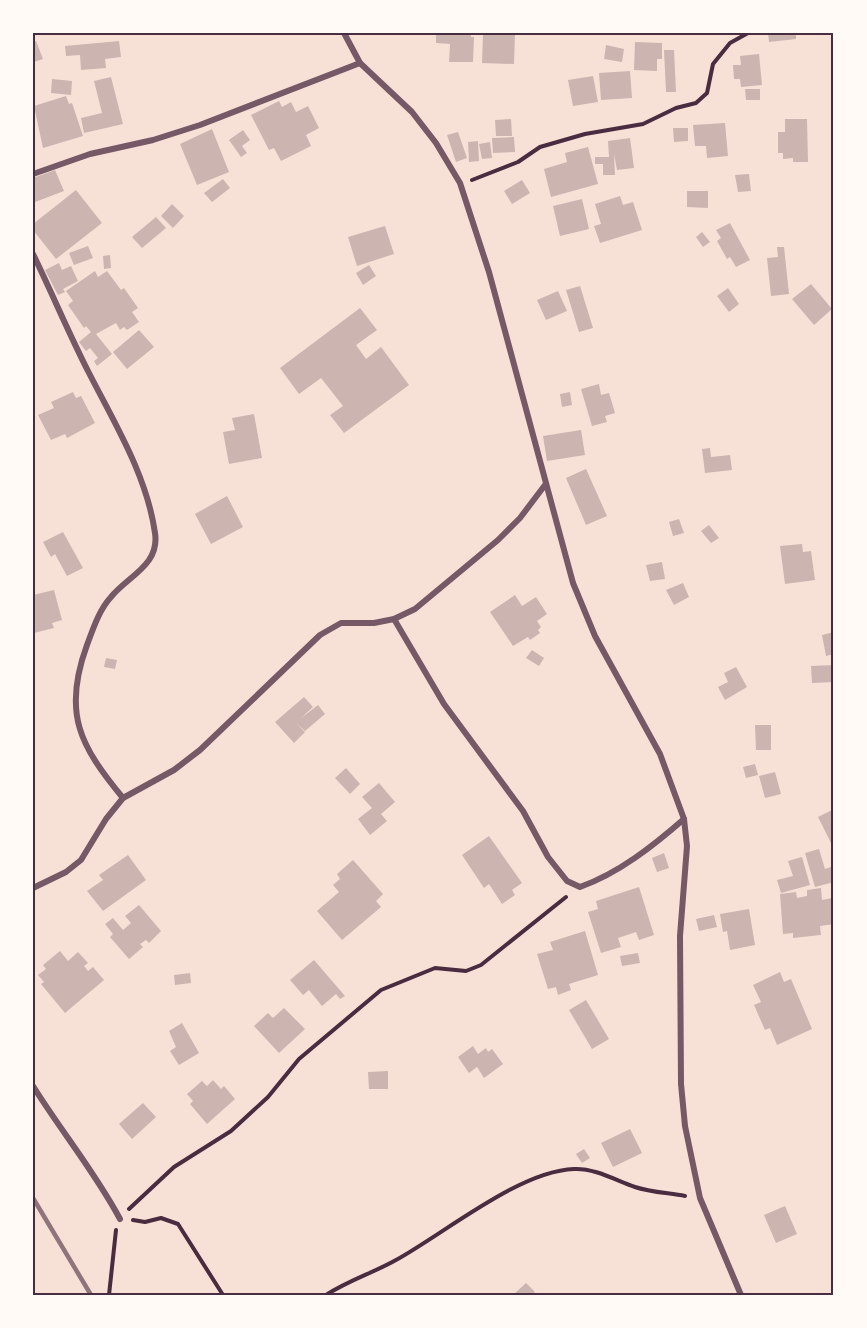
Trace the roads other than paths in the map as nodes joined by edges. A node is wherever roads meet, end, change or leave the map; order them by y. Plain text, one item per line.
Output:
1 (344, 33) edge
2 (360, 63) junction
3 (33, 174) edge
4 (33, 254) edge
5 (545, 485) junction
6 (394, 619) junction
7 (123, 798) junction
8 (684, 819) junction
9 (33, 888) edge
10 (33, 1086) edge
11 (120, 1219) road end
12 (741, 1295) edge

1 - 2 street
2 - 3 street
2 - 5 street
4 - 7 street
5 - 6 street
5 - 8 street
6 - 7 street
6 - 8 street
7 - 9 street
8 - 12 street
10 - 11 street

